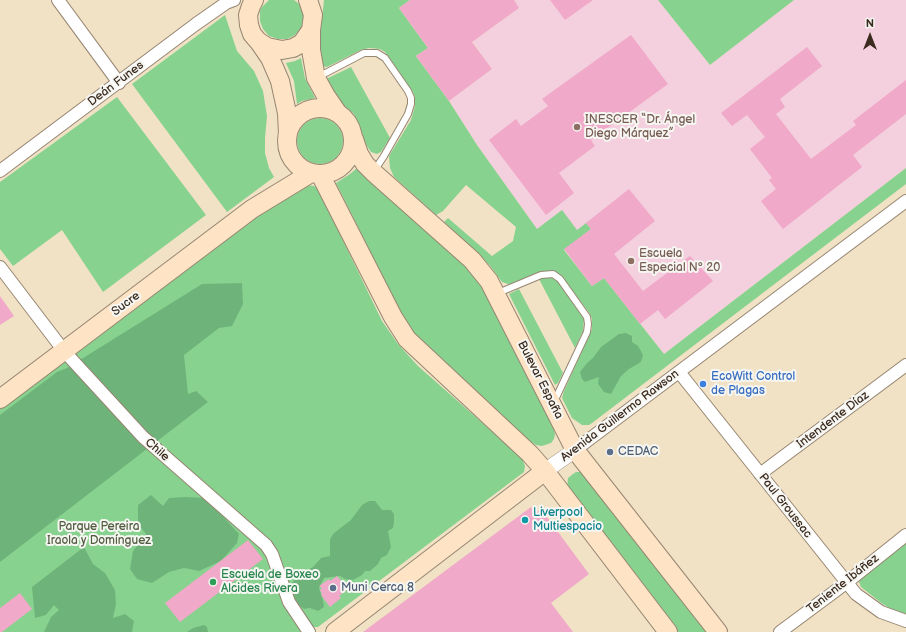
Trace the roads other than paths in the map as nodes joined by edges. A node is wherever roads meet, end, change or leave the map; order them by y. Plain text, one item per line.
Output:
1 (58, 0) edge
2 (234, 0) edge
3 (243, 0) edge
4 (254, 0) edge
5 (312, 11) edge
6 (249, 25) junction
7 (258, 42) junction
8 (316, 78) junction
9 (119, 83) junction
10 (337, 112) junction
11 (288, 134) junction
12 (354, 139) junction
13 (290, 155) junction
14 (0, 171) edge
15 (373, 172) junction
16 (316, 174) junction
17 (906, 201) edge
18 (252, 209) junction
19 (0, 267) edge
20 (497, 293) junction
21 (64, 351) junction
22 (906, 365) edge
23 (679, 372) junction
24 (0, 399) edge
25 (552, 405) junction
26 (576, 450) junction
27 (545, 471) junction
28 (760, 474) junction
29 (906, 535) edge
30 (846, 583) junction
31 (906, 621) edge
32 (309, 632) edge
33 (335, 632) edge
34 (668, 632) edge
35 (718, 632) edge
36 (780, 632) edge

1 - 9 street
2 - 9 street, Deán Funes
3 - 6 main road
4 - 6 main road
5 - 7 main road
5 - 8 main road
6 - 7 main road
7 - 11 main road
8 - 10 main road
8 - 15 lane
9 - 14 street, Deán Funes
10 - 11 main road
10 - 12 main road
11 - 13 main road
12 - 15 main road, Bulevar España
12 - 16 main road
13 - 16 main road
13 - 18 main road, Sucre
15 - 20 main road, Bulevar España
16 - 18 main road, Sucre
16 - 27 main road
17 - 23 street, Avenida Guillermo Rawson
18 - 21 main road, Sucre
19 - 21 street, Chile
20 - 25 main road, Bulevar España
20 - 25 lane
21 - 24 main road, Sucre
21 - 32 street, Chile
22 - 28 street, Intendente Díaz
23 - 26 street, Avenida Guillermo Rawson
23 - 28 street, Paul Groussac
25 - 26 main road, Bulevar España
26 - 27 street, Avenida Guillermo Rawson
26 - 35 main road, Bulevar España
27 - 33 main road, Avenida Guillermo Rawson
27 - 34 main road
28 - 30 street, Paul Groussac
29 - 30 street, Teniente Ibáñez
30 - 31 street, Paul Groussac
30 - 36 street, Teniente Ibáñez

